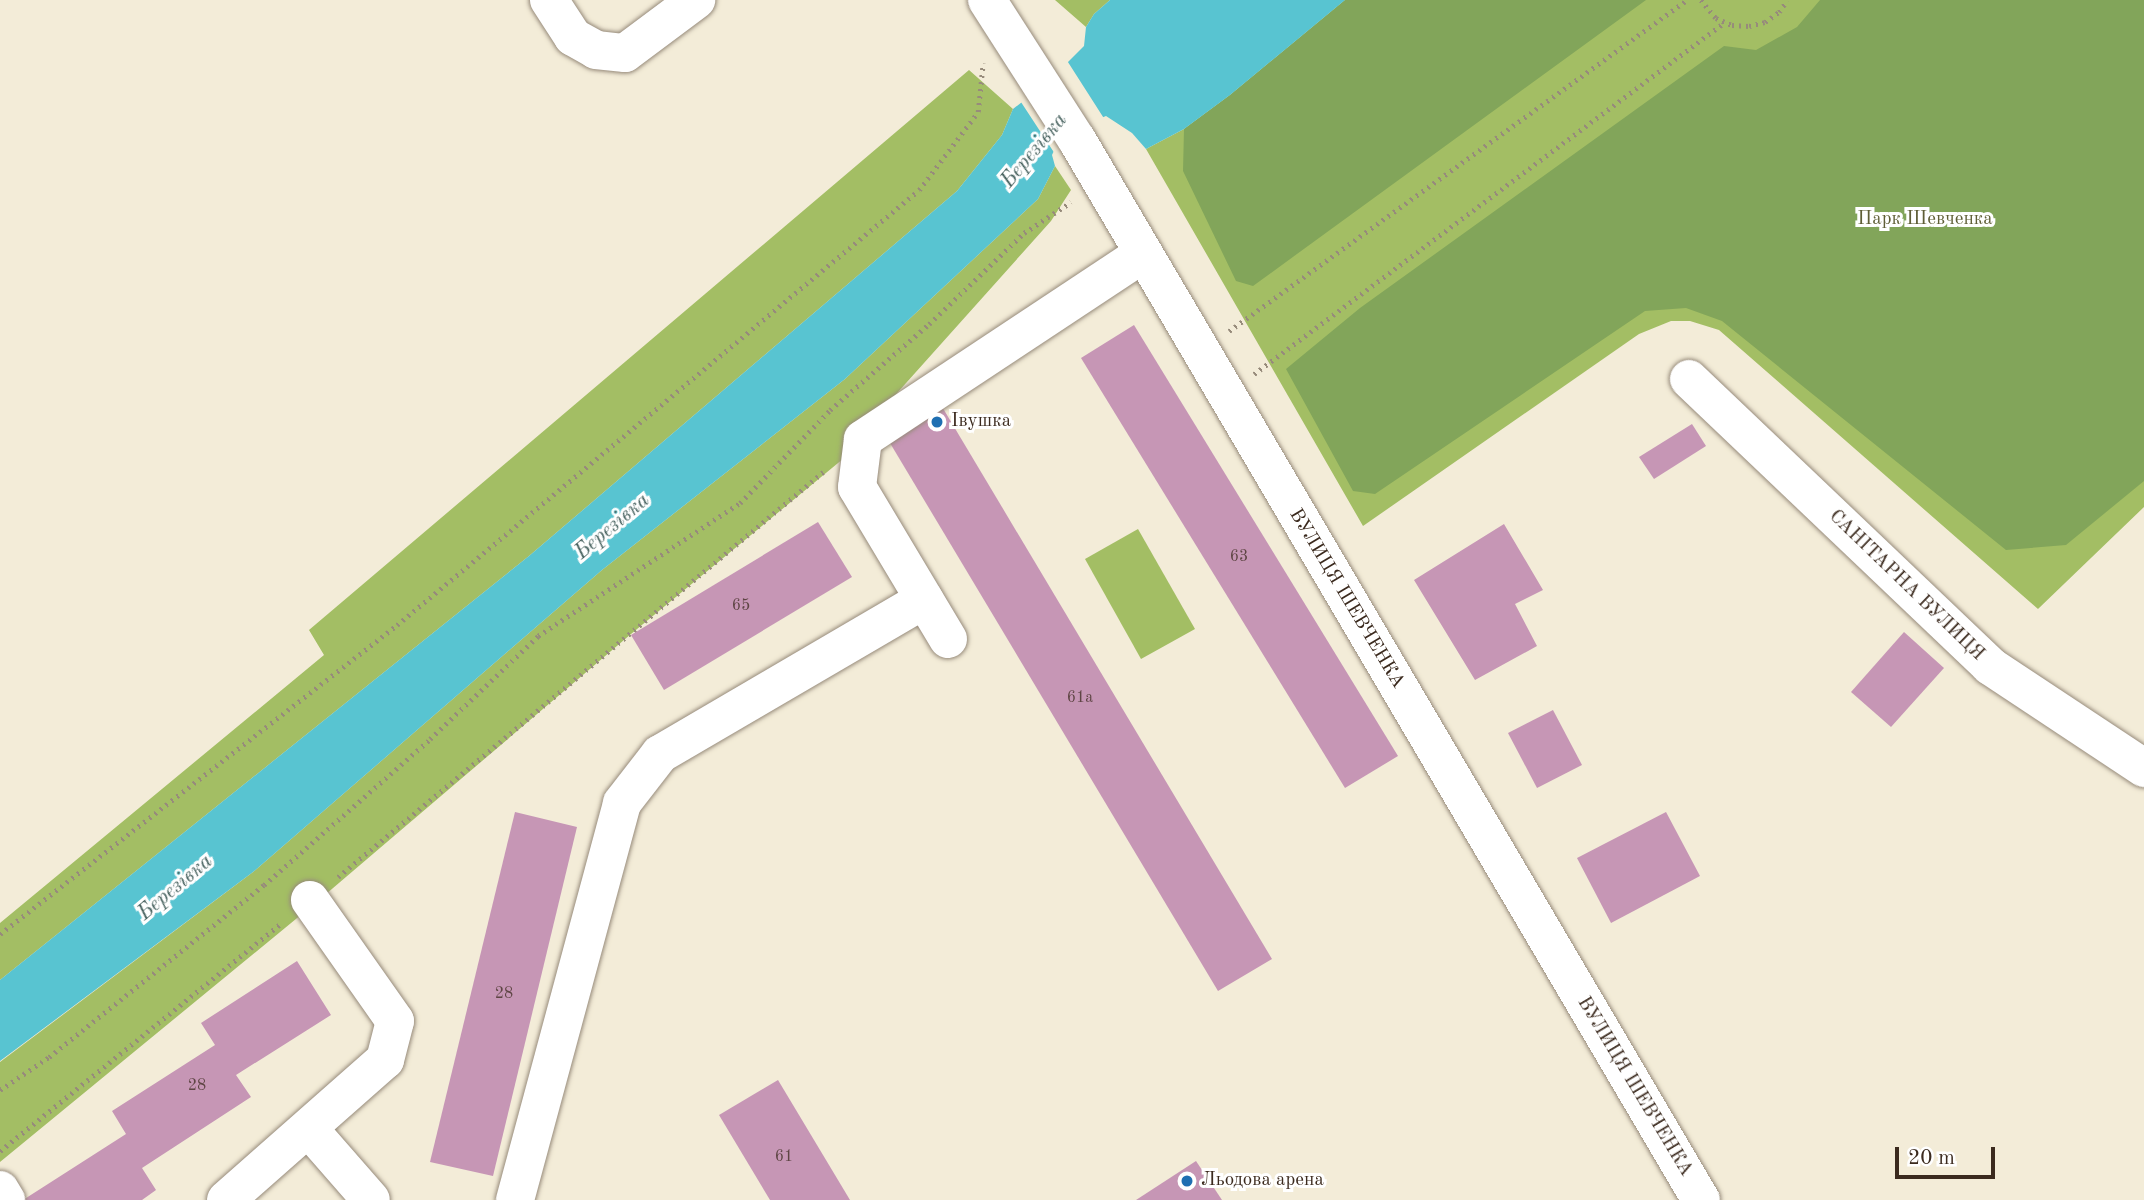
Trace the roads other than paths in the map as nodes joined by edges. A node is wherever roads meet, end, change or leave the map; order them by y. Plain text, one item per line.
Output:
1 (549, 0) edge
2 (696, 0) edge
3 (987, 0) edge
4 (1142, 254) junction
5 (1689, 379) dead end
6 (924, 600) junction
7 (948, 639) dead end
8 (2144, 768) edge
9 (310, 900) road end
10 (309, 1129) junction
11 (0, 1190) edge
12 (6, 1200) edge
13 (226, 1200) edge
14 (371, 1200) edge
15 (515, 1200) edge
16 (1701, 1200) edge

1 - 2 main road
3 - 4 main road, ВУЛИЦЯ ШЕВЧЕНКА
4 - 6 main road
4 - 16 main road, ВУЛИЦЯ ШЕВЧЕНКА
5 - 8 main road, САНІТАРНА ВУЛИЦЯ
6 - 7 main road
6 - 15 main road
9 - 10 main road
10 - 13 main road
10 - 14 main road
11 - 12 main road

